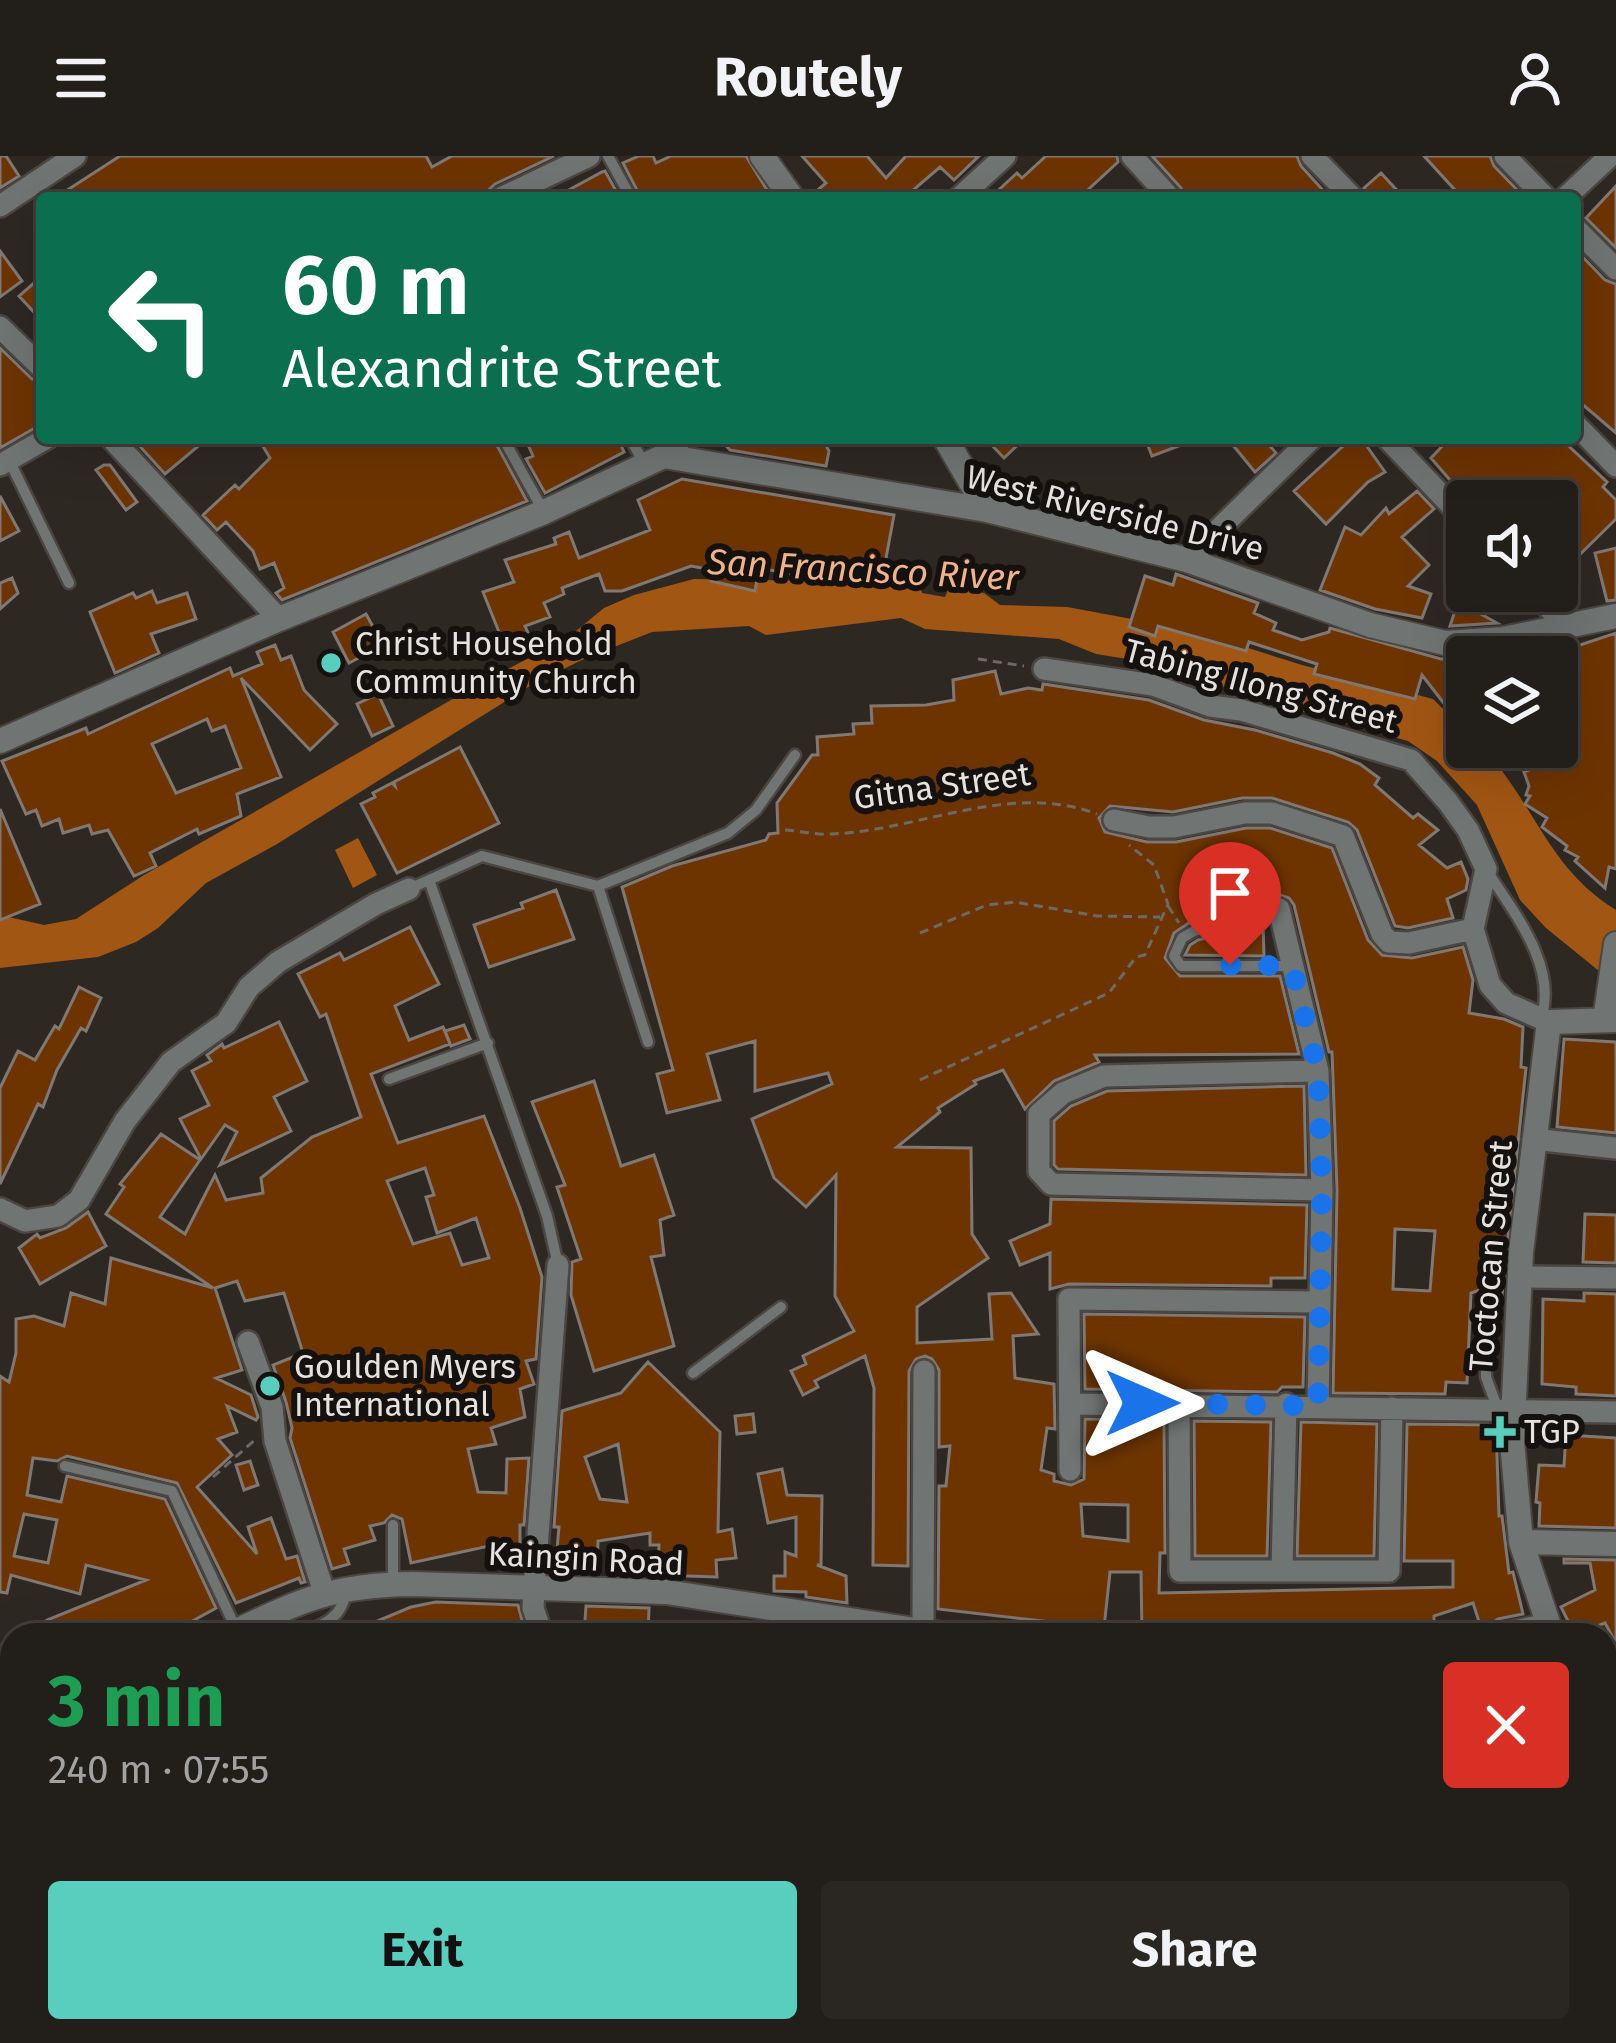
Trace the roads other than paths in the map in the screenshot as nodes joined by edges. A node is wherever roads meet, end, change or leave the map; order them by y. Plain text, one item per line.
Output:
1 (75, 156) edge
2 (589, 156) edge
3 (608, 156) edge
4 (762, 156) edge
5 (1004, 156) edge
6 (1132, 156) edge
7 (1312, 156) edge
8 (1505, 156) edge
9 (1610, 156) edge
10 (517, 192) edge
11 (629, 192) edge
12 (788, 192) edge
13 (965, 192) edge
14 (1165, 192) edge
15 (1347, 192) edge
16 (1540, 192) edge
17 (1571, 192) edge
18 (0, 206) edge
19 (1581, 233) edge
20 (1616, 269) edge
21 (0, 327) edge
22 (36, 362) edge
23 (1581, 430) edge
24 (36, 444) edge
25 (117, 444) edge
26 (506, 444) edge
27 (637, 444) edge
28 (676, 444) edge
29 (948, 444) edge
30 (1306, 444) edge
31 (1394, 444) edge
32 (655, 461) junction
33 (4, 462) edge
34 (1616, 466) edge
35 (1446, 500) edge
36 (987, 510) junction
37 (544, 512) junction
38 (1187, 560) junction
39 (69, 583) dead end
40 (1553, 612) edge
41 (1616, 616) edge
42 (278, 619) junction
43 (1566, 626) junction
44 (1044, 669) road end
45 (0, 741) edge
46 (795, 754) dead end
47 (1114, 820) road end
48 (1486, 868) junction
49 (419, 885) junction
50 (598, 886) junction
51 (1279, 909) joint
52 (1473, 929) junction
53 (1615, 954) edge
54 (1292, 966) junction
55 (1545, 1020) junction
56 (1611, 1020) edge
57 (648, 1042) dead end
58 (488, 1043) junction
59 (1318, 1071) junction
60 (389, 1079) dead end
61 (1533, 1139) junction
62 (1616, 1148) edge
63 (1322, 1190) junction
64 (0, 1209) edge
65 (558, 1265) joint
66 (1520, 1277) junction
67 (1616, 1278) edge
68 (1487, 1297) dead end
69 (1319, 1303) junction
70 (781, 1307) dead end
71 (248, 1342) dead end
72 (924, 1371) dead end
73 (693, 1373) dead end
74 (1179, 1403) junction
75 (1070, 1404) junction
76 (1286, 1404) junction
77 (1318, 1406) junction
78 (1392, 1408) junction
79 (1505, 1408) junction
80 (1616, 1412) edge
81 (65, 1466) dead end
82 (1070, 1470) dead end
83 (393, 1525) dead end
84 (1521, 1542) junction
85 (1616, 1544) edge
86 (1282, 1570) junction
87 (393, 1584) junction
88 (534, 1588) junction
89 (334, 1590) junction
90 (228, 1623) edge
91 (256, 1623) edge
92 (325, 1623) edge
93 (538, 1623) edge
94 (869, 1623) edge
95 (935, 1623) edge
96 (1547, 1623) edge

1 - 18 street
2 - 10 street
3 - 11 lane
4 - 12 street
5 - 13 street
6 - 14 street
7 - 15 street
8 - 16 street
9 - 17 street
19 - 20 street
21 - 22 street
23 - 34 street
24 - 33 street
25 - 42 street
26 - 37 lane
27 - 32 lane
28 - 32 street
29 - 36 street
30 - 38 street
31 - 35 street
32 - 36 street, West Riverside Drive
32 - 37 street
33 - 39 lane
36 - 38 street, West Riverside Drive
37 - 42 street
38 - 43 street, West Riverside Drive
40 - 43 street
41 - 43 street, West Riverside Drive
42 - 45 street
44 - 48 street, Tabing Ilong Street
46 - 50 lane
47 - 52 street
48 - 52 street
48 - 55 lane
49 - 50 lane
49 - 58 lane
49 - 64 street
50 - 57 lane
51 - 54 street
51 - 54 lane
52 - 55 street
53 - 56 street
54 - 59 street
55 - 56 street
55 - 61 street, Toctocan Street
58 - 60 lane
58 - 65 lane
59 - 63 street
59 - 63 street
61 - 62 street
61 - 66 street, Toctocan Street
63 - 69 street
65 - 88 street
66 - 67 street
66 - 79 street, Toctocan Street
68 - 79 lane
69 - 75 street
69 - 77 street
70 - 73 lane
71 - 89 street
72 - 95 street
74 - 75 street
74 - 76 street
74 - 86 street
75 - 82 street
76 - 77 street
76 - 86 street
77 - 78 street
78 - 79 street
78 - 86 street
79 - 80 street
79 - 84 street, Toctocan Street
81 - 90 lane
83 - 87 lane
84 - 85 street
84 - 96 street, Toctocan Street
87 - 88 street, Kaingin Road
87 - 89 street, Kaingin Road
88 - 93 street
88 - 94 street, Kaingin Road
89 - 91 street, Kaingin Road
89 - 92 lane

